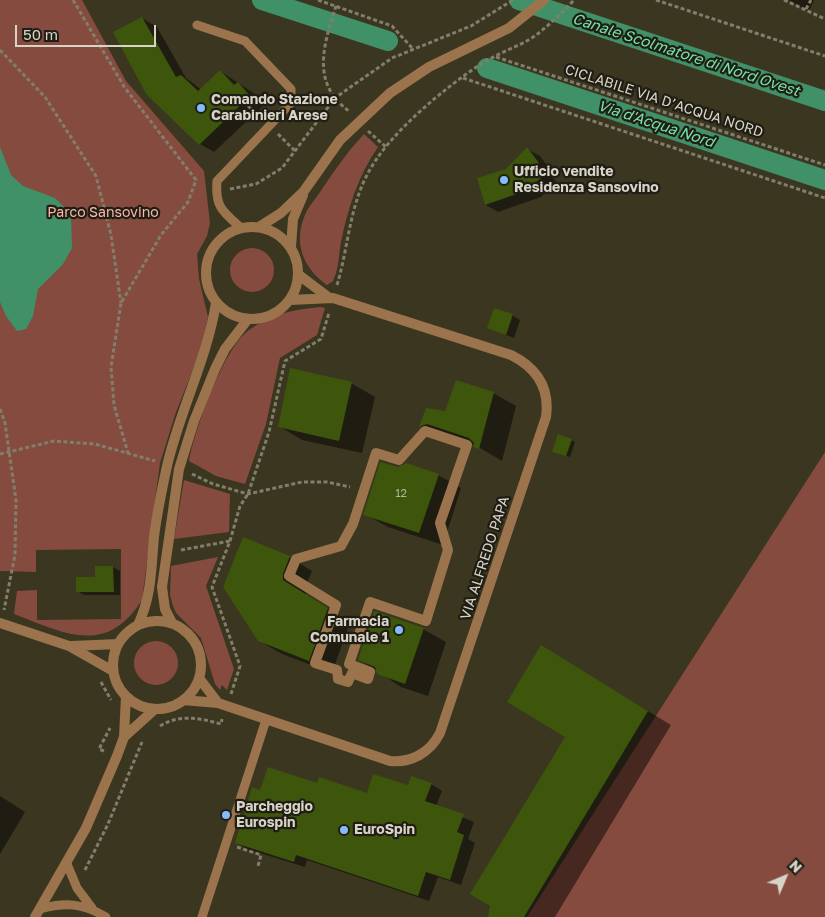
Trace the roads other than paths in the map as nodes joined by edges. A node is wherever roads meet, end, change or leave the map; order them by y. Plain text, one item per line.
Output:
1 (544, 0) edge
2 (196, 25) dead end
3 (304, 191) junction
4 (259, 227) junction
5 (241, 228) junction
6 (291, 246) junction
7 (299, 275) junction
8 (328, 297) junction
9 (290, 300) junction
10 (216, 302) junction
11 (248, 319) junction
12 (363, 494) joint
13 (2, 618) edge
14 (172, 624) junction
15 (138, 625) junction
16 (118, 644) junction
17 (69, 646) junction
18 (113, 671) junction
19 (199, 678) junction
20 (126, 696) junction
21 (183, 700) junction
22 (218, 703) junction
23 (155, 709) junction
24 (266, 720) junction
25 (124, 737) junction
26 (67, 864) junction
27 (92, 909) junction
28 (38, 913) edge
29 (106, 917) edge
30 (202, 917) edge

1 - 3 street
2 - 5 lane
3 - 4 street
3 - 6 street
4 - 5 street
4 - 6 street
5 - 10 street
6 - 7 street
7 - 8 street, VIA ALFREDO PAPA
7 - 9 street
8 - 9 street, VIA ALFREDO PAPA
8 - 24 street, VIA ALFREDO PAPA
9 - 11 street
10 - 11 street
10 - 15 street
11 - 14 street
12 - 12 street
13 - 17 street
14 - 15 street
14 - 19 street
15 - 16 street
16 - 17 street
16 - 18 street
17 - 18 street
18 - 20 street
19 - 21 street
19 - 22 street
20 - 23 street
20 - 25 street
21 - 22 street, VIA ALFREDO PAPA
21 - 23 street
22 - 24 street, VIA ALFREDO PAPA
23 - 25 street
24 - 30 lane
25 - 26 street
26 - 27 lane
26 - 28 street
27 - 28 lane
27 - 29 lane

